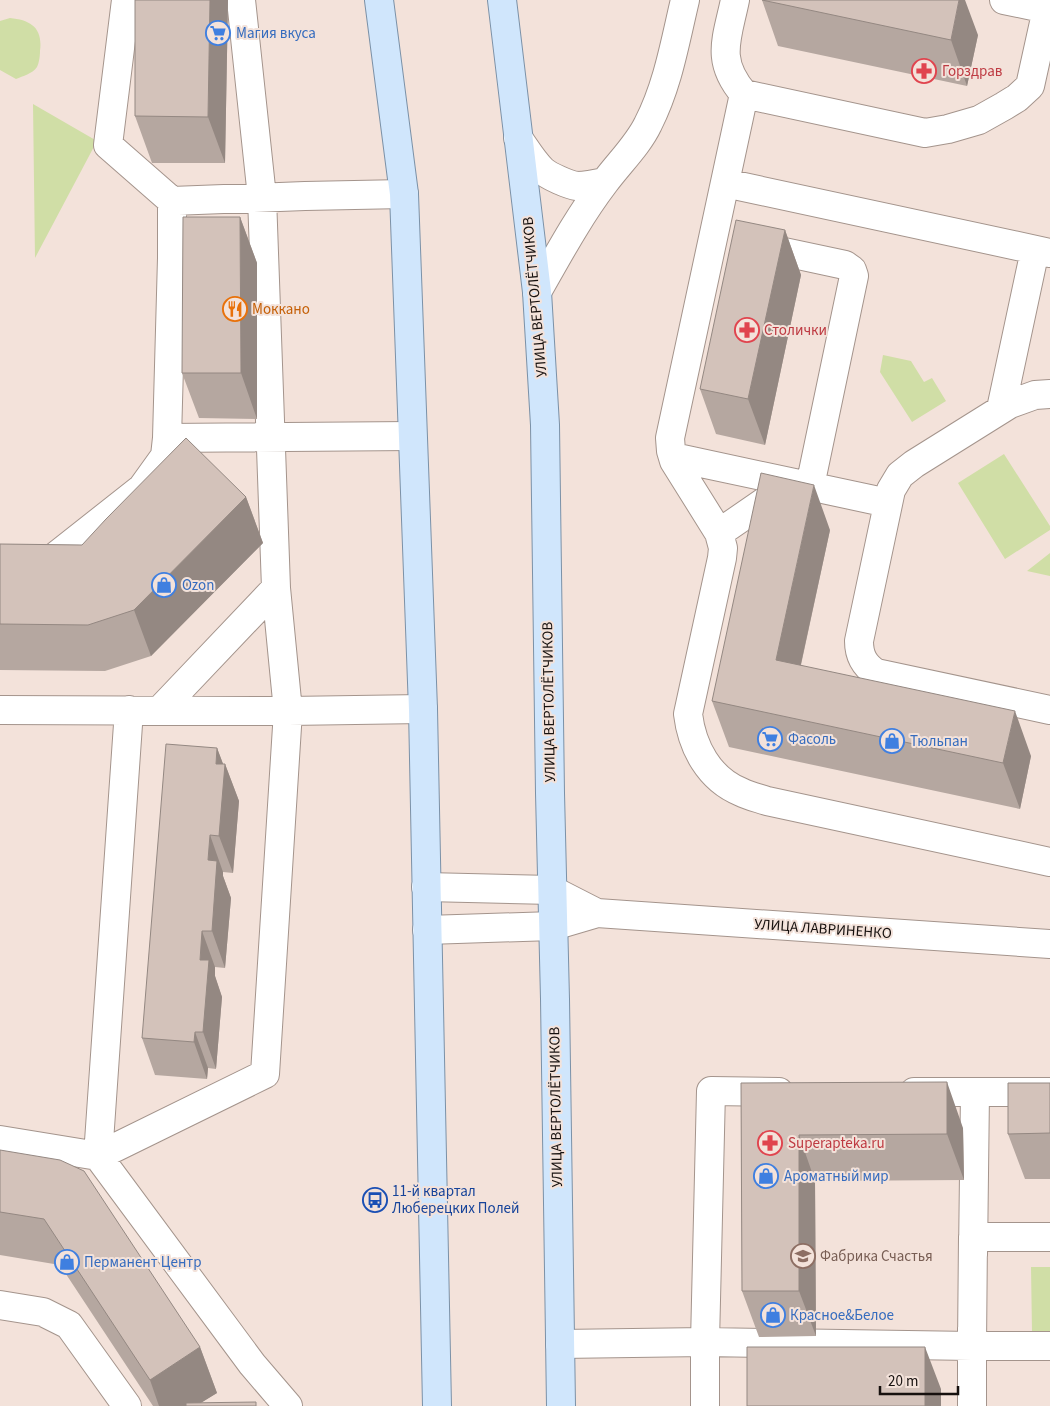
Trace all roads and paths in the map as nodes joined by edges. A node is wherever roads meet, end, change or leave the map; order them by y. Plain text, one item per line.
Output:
1 (126, 0) edge
2 (241, 0) edge
3 (379, 0) edge
4 (502, 0) edge
5 (684, 0) edge
6 (735, 0) edge
7 (1004, 0) edge
8 (1048, 4) edge
9 (1040, 88) edge
10 (744, 94) junction
11 (518, 138) junction
12 (605, 182) junction
13 (725, 184) junction
14 (404, 194) junction
15 (262, 198) junction
16 (172, 201) junction
17 (713, 237) junction
18 (1042, 252) edge
19 (537, 292) junction
20 (1050, 394) edge
21 (1000, 410) junction
22 (412, 436) junction
23 (271, 437) junction
24 (167, 438) junction
25 (672, 457) junction
26 (802, 485) junction
27 (888, 503) junction
28 (719, 533) junction
29 (0, 564) edge
30 (276, 588) junction
31 (423, 709) junction
32 (0, 710) edge
33 (129, 710) junction
34 (160, 710) junction
35 (1050, 710) edge
36 (288, 711) junction
37 (1050, 862) edge
38 (426, 887) junction
39 (552, 890) junction
40 (596, 913) junction
41 (553, 926) junction
42 (427, 930) junction
43 (1050, 944) edge
44 (799, 1092) edge
45 (887, 1092) edge
46 (975, 1092) junction
47 (1050, 1092) edge
48 (0, 1140) edge
49 (98, 1156) junction
50 (973, 1237) junction
51 (1050, 1237) edge
52 (0, 1305) edge
53 (705, 1342) junction
54 (560, 1344) junction
55 (972, 1346) junction
56 (1050, 1346) edge
57 (127, 1406) edge
58 (288, 1406) edge
59 (437, 1406) edge
60 (561, 1406) edge
61 (705, 1406) edge
62 (972, 1406) edge

1 - 16 street
2 - 15 street
3 - 14 main road
4 - 11 main road, УЛИЦА ВЕРТОЛЁТЧИКОВ
5 - 12 street
6 - 10 street
7 - 8 street
8 - 9 street
9 - 10 street
10 - 13 street
11 - 12 street
11 - 19 main road, УЛИЦА ВЕРТОЛЁТЧИКОВ
12 - 19 street
13 - 17 street
13 - 18 street
14 - 15 street
14 - 22 main road
15 - 16 street
15 - 23 street
16 - 24 street
17 - 25 street
17 - 26 street
18 - 21 street
19 - 39 main road, УЛИЦА ВЕРТОЛЁТЧИКОВ
20 - 21 street
21 - 27 street
22 - 23 street
22 - 31 main road
23 - 24 street
23 - 30 street
24 - 29 street
25 - 26 street
25 - 28 street
26 - 27 street
26 - 28 street
27 - 35 street
28 - 37 street
30 - 34 street
30 - 36 street
31 - 36 street
31 - 38 main road
32 - 33 street
33 - 34 street
33 - 49 street
34 - 36 street
36 - 49 street
38 - 39 street
38 - 42 main road
39 - 40 street, УЛИЦА ЛАВРИНЕНКО
39 - 41 main road, УЛИЦА ВЕРТОЛЁТЧИКОВ
40 - 41 street, УЛИЦА ЛАВРИНЕНКО
40 - 43 street, УЛИЦА ЛАВРИНЕНКО
41 - 42 street, УЛИЦА ЛАВРИНЕНКО
41 - 54 main road, УЛИЦА ВЕРТОЛЁТЧИКОВ
42 - 59 main road
44 - 53 street
45 - 46 street
46 - 47 street
46 - 50 street
48 - 49 street
49 - 58 street
50 - 51 street
50 - 55 street
52 - 57 street
53 - 54 street
53 - 55 street
53 - 61 street
54 - 60 main road, УЛИЦА ВЕРТОЛЁТЧИКОВ
55 - 56 street
55 - 62 street

